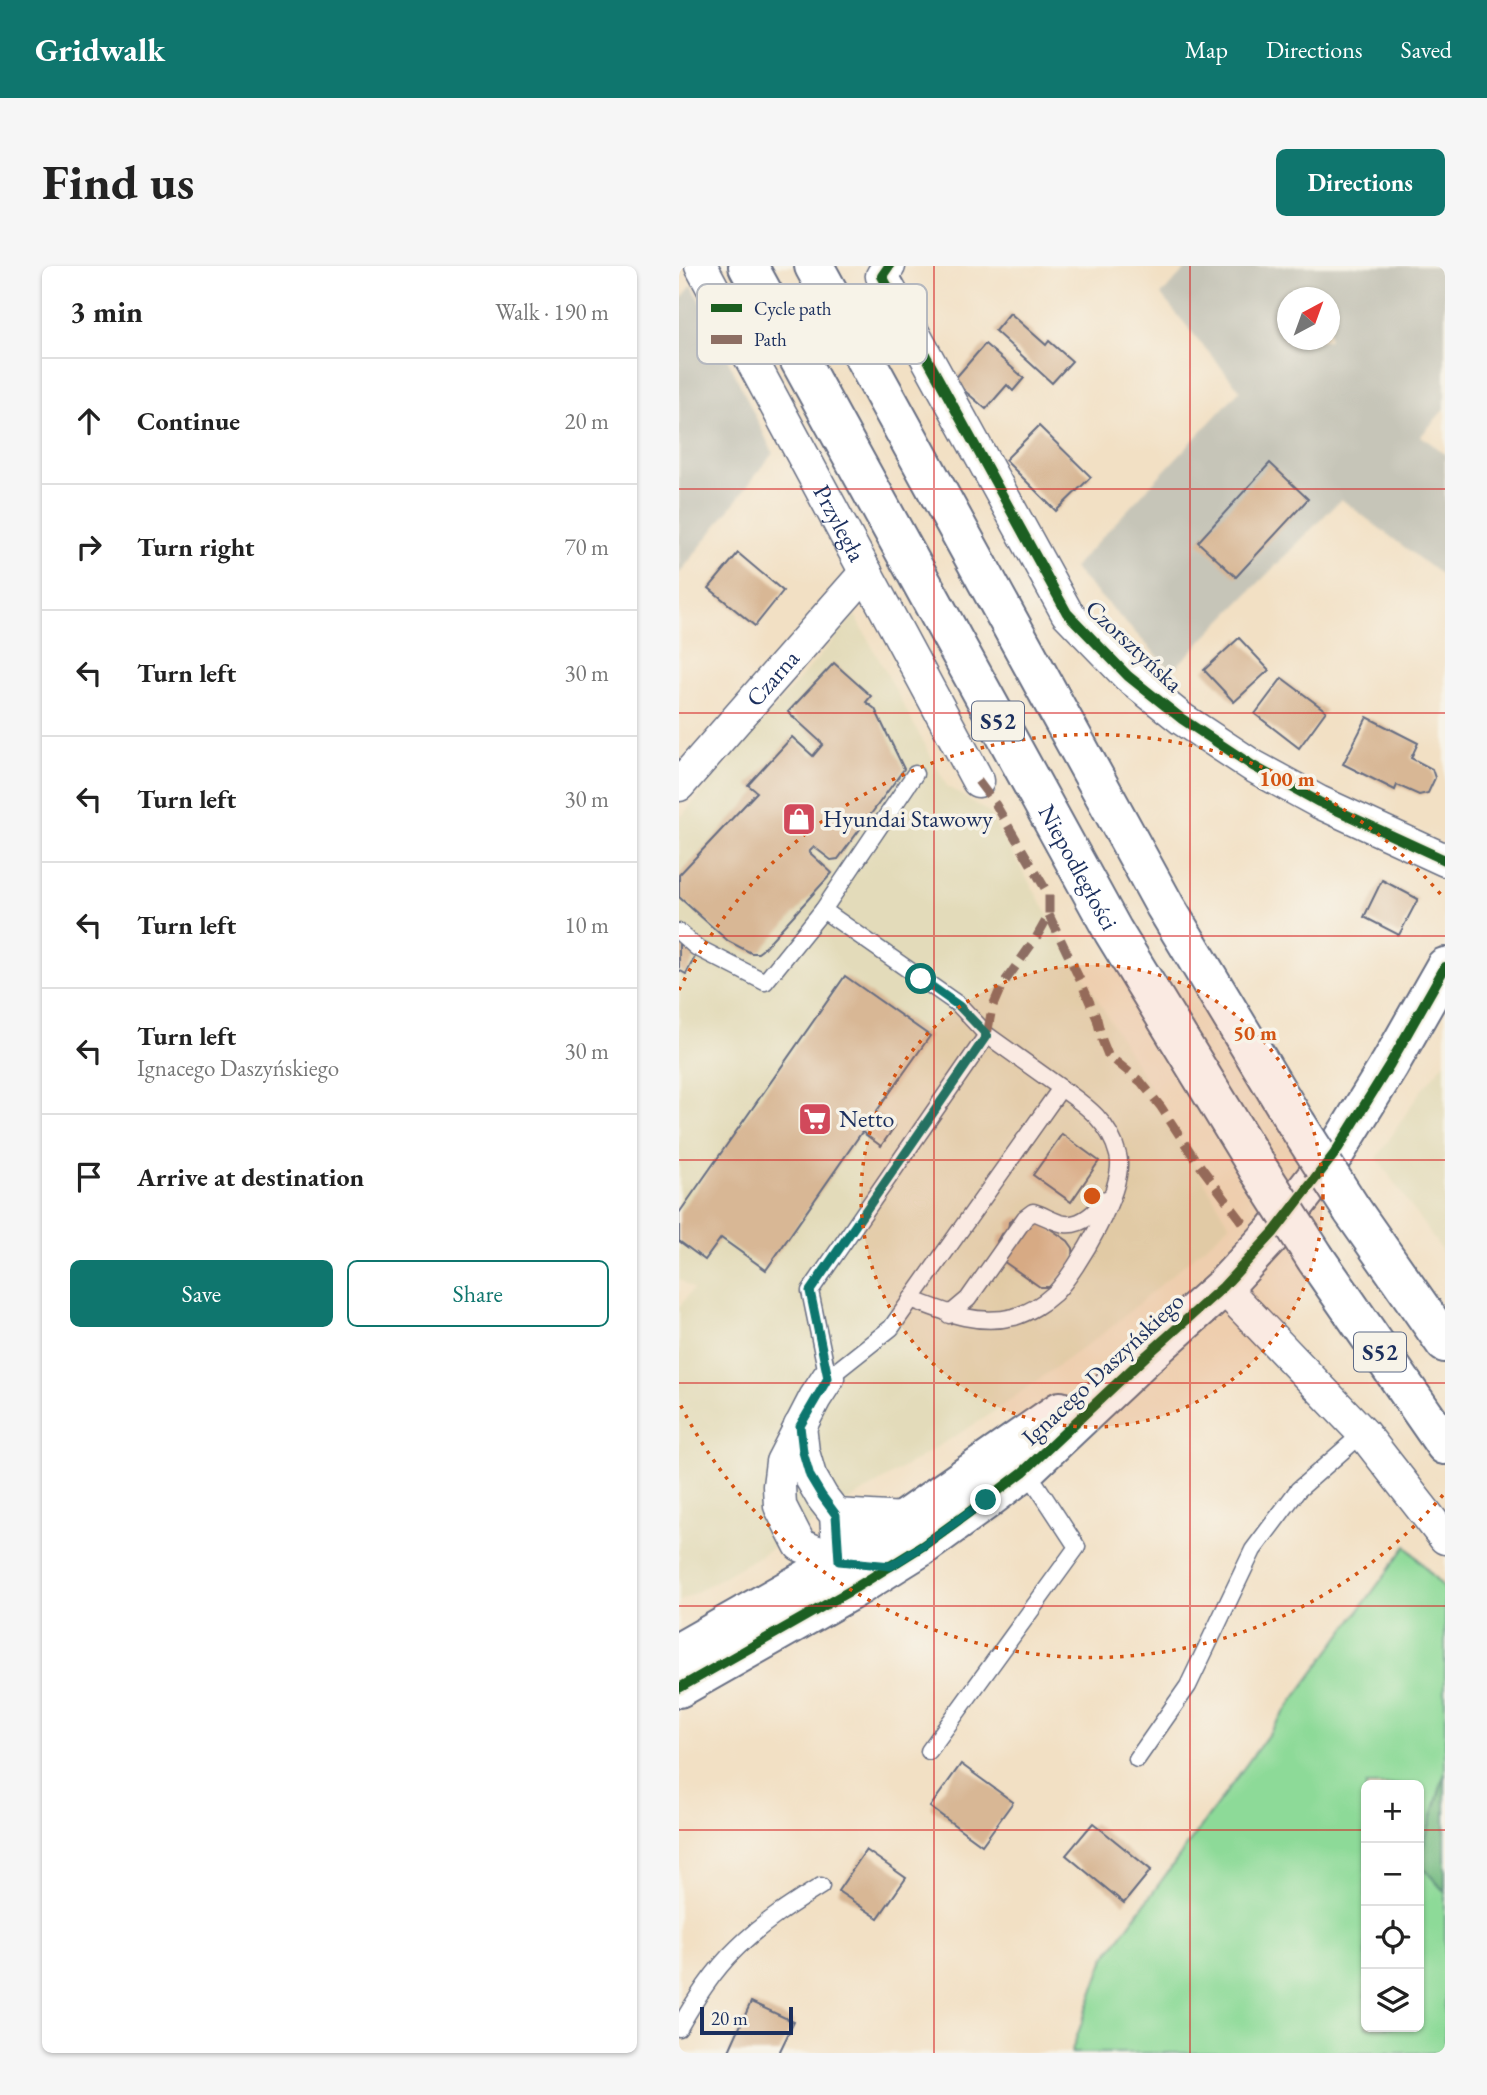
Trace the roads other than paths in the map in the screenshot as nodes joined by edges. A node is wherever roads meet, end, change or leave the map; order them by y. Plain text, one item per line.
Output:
1 (701, 266) edge
2 (748, 266) edge
3 (814, 266) edge
4 (711, 284) edge
5 (758, 284) edge
6 (824, 284) edge
7 (927, 352) edge
8 (754, 364) edge
9 (802, 364) edge
10 (868, 364) edge
11 (866, 572) junction
12 (915, 774) dead end
13 (978, 781) dead end
14 (679, 785) edge
15 (1445, 860) edge
16 (823, 910) junction
17 (679, 932) edge
18 (1443, 973) edge
19 (987, 1035) junction
20 (1061, 1088) junction
21 (1116, 1186) junction
22 (1223, 1287) junction
23 (911, 1299) junction
24 (949, 1315) junction
25 (1445, 1343) edge
26 (1147, 1355) junction
27 (828, 1378) junction
28 (800, 1426) junction
29 (1363, 1433) junction
30 (1445, 1445) edge
31 (1023, 1472) junction
32 (836, 1515) junction
33 (905, 1518) junction
34 (1445, 1538) edge
35 (800, 1545) junction
36 (839, 1561) junction
37 (891, 1566) junction
38 (796, 1605) junction
39 (679, 1652) edge
40 (679, 1688) edge
41 (929, 1751) dead end
42 (1137, 1759) dead end
43 (821, 1886) dead end
44 (679, 2028) edge

1 - 4 street, Przyległa
2 - 5 main road, Niepodległości / S52, bridge
3 - 6 main road, S52, bridge
7 - 15 street, Czorsztyńska
8 - 11 street, Przyległa
9 - 30 main road, Niepodległości / S52, bridge
10 - 25 main road, S52, bridge
11 - 13 street, Przyległa
11 - 14 street, Czarna
12 - 16 lane
16 - 17 lane
16 - 19 lane
18 - 22 main road, Ignacego Daszyńskiego
19 - 20 lane
19 - 27 lane
20 - 21 lane
20 - 23 lane
21 - 24 lane
21 - 24 lane
22 - 26 main road, Ignacego Daszyńskiego
22 - 29 street
23 - 24 lane
23 - 27 lane
26 - 31 main road, Ignacego Daszyńskiego
26 - 33 main road, Ignacego Daszyńskiego
27 - 28 street
28 - 32 street
28 - 35 street
29 - 34 street
29 - 42 lane
31 - 37 main road, Ignacego Daszyńskiego
31 - 41 lane
32 - 33 street
32 - 36 street
33 - 36 main road, Ignacego Daszyńskiego
35 - 36 street
35 - 38 street
36 - 37 street
36 - 38 main road, Ignacego Daszyńskiego
37 - 38 main road, Ignacego Daszyńskiego
38 - 39 main road, Ignacego Daszyńskiego
38 - 40 main road, Ignacego Daszyńskiego
43 - 44 lane

